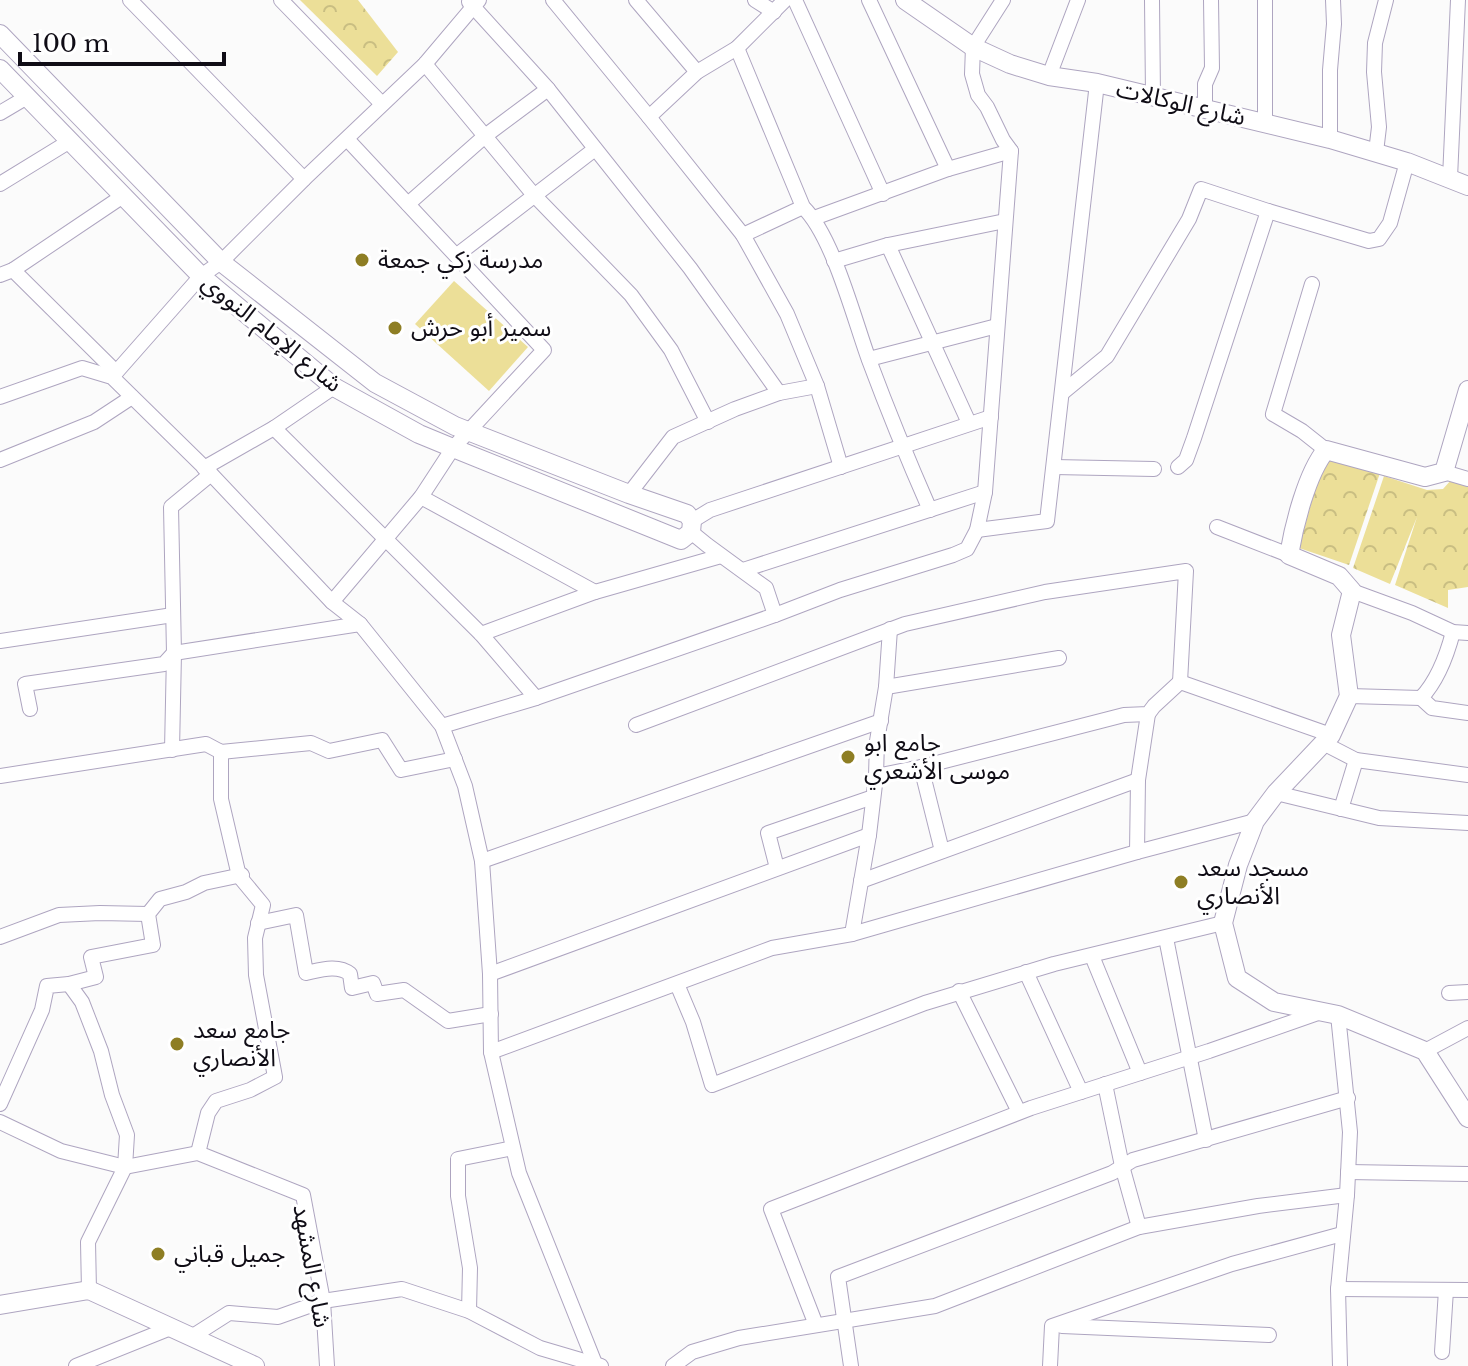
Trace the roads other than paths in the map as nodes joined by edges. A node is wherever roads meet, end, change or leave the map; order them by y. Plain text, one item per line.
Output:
1 (130, 0) edge
2 (281, 0) edge
3 (553, 0) edge
4 (636, 0) edge
5 (755, 0) edge
6 (785, 0) edge
7 (795, 0) edge
8 (869, 0) edge
9 (905, 0) edge
10 (1003, 0) edge
11 (1078, 0) edge
12 (1152, 0) edge
13 (1211, 0) edge
14 (1265, 0) edge
15 (1333, 0) edge
16 (1386, 0) edge
17 (1458, 0) edge
18 (473, 3) edge
19 (928, 6) edge
20 (774, 12) junction
21 (0, 34) edge
22 (973, 47) junction
23 (737, 48) junction
24 (1461, 50) edge
25 (425, 64) junction
26 (0, 69) edge
27 (697, 72) junction
28 (1049, 76) junction
29 (1097, 83) junction
30 (548, 89) junction
31 (1153, 96) junction
32 (27, 97) junction
33 (382, 104) junction
34 (1205, 109) junction
35 (0, 113) edge
36 (649, 117) junction
37 (1265, 123) junction
38 (485, 136) junction
39 (347, 139) junction
40 (1330, 139) junction
41 (70, 141) junction
42 (595, 149) junction
43 (1011, 151) junction
44 (1376, 152) junction
45 (1407, 162) junction
46 (948, 169) junction
47 (1450, 178) junction
48 (304, 179) junction
49 (0, 184) edge
50 (1468, 186) edge
51 (533, 194) junction
52 (883, 194) junction
53 (123, 196) junction
54 (408, 204) junction
55 (1268, 211) junction
56 (808, 212) junction
57 (1005, 221) junction
58 (743, 235) junction
59 (888, 245) junction
60 (457, 255) junction
61 (834, 261) junction
62 (221, 262) junction
63 (6, 273) edge
64 (201, 276) junction
65 (1312, 284) dead end
66 (997, 326) junction
67 (932, 344) junction
68 (869, 359) junction
69 (114, 374) junction
70 (817, 386) junction
71 (334, 387) junction
72 (1468, 390) edge
73 (779, 393) junction
74 (1062, 393) junction
75 (0, 397) edge
76 (132, 397) junction
77 (991, 417) junction
78 (708, 422) junction
79 (969, 423) junction
80 (274, 428) junction
81 (468, 431) junction
82 (902, 447) junction
83 (453, 448) junction
84 (1326, 450) junction
85 (0, 460) edge
86 (841, 467) junction
87 (1054, 467) junction
88 (1178, 467) dead end
89 (1154, 469) dead end
90 (208, 471) junction
91 (1444, 472) junction
92 (1468, 479) edge
93 (985, 492) junction
94 (629, 494) junction
95 (421, 497) junction
96 (930, 510) junction
97 (692, 526) junction
98 (1217, 527) dead end
99 (977, 530) junction
100 (385, 539) junction
101 (1289, 555) junction
102 (721, 556) junction
103 (743, 570) junction
104 (1352, 591) junction
105 (595, 592) junction
106 (332, 602) junction
107 (173, 615) junction
108 (775, 615) junction
109 (360, 624) junction
110 (890, 629) junction
111 (1460, 632) edge
112 (481, 634) junction
113 (0, 641) edge
114 (174, 653) junction
115 (1059, 658) dead end
116 (1180, 682) junction
117 (886, 687) junction
118 (1349, 696) junction
119 (536, 698) junction
120 (1421, 698) junction
121 (30, 709) dead end
122 (1468, 713) edge
123 (1148, 714) junction
124 (881, 721) junction
125 (636, 725) dead end
126 (442, 726) junction
127 (1327, 739) junction
128 (172, 750) junction
129 (221, 752) junction
130 (455, 759) junction
131 (1356, 760) junction
132 (921, 767) junction
133 (1468, 775) edge
134 (0, 776) edge
135 (876, 776) junction
136 (1138, 780) junction
137 (1276, 793) junction
138 (873, 797) junction
139 (1341, 809) junction
140 (1255, 821) junction
141 (1468, 823) edge
142 (869, 835) junction
143 (942, 851) junction
144 (1137, 852) junction
145 (482, 861) junction
146 (777, 868) junction
147 (240, 875) junction
148 (861, 881) junction
149 (148, 914) junction
150 (258, 923) junction
151 (1223, 923) junction
152 (852, 934) junction
153 (0, 937) edge
154 (1166, 938) junction
155 (1092, 956) junction
156 (1026, 972) junction
157 (490, 974) junction
158 (69, 984) junction
159 (677, 984) junction
160 (959, 991) junction
161 (1468, 992) edge
162 (1449, 993) dead end
163 (1330, 1013) junction
164 (491, 1014) junction
165 (1468, 1028) edge
166 (1425, 1051) junction
167 (491, 1052) junction
168 (1190, 1057) junction
169 (1140, 1073) junction
170 (1105, 1084) junction
171 (1081, 1092) junction
172 (1348, 1098) junction
173 (0, 1104) edge
174 (1019, 1112) junction
175 (1468, 1118) edge
176 (0, 1122) edge
177 (1206, 1140) junction
178 (513, 1148) junction
179 (198, 1153) junction
180 (1122, 1166) junction
181 (125, 1167) junction
182 (1348, 1172) junction
183 (1468, 1174) edge
184 (1347, 1195) junction
185 (1139, 1227) junction
186 (1342, 1234) junction
187 (1338, 1289) junction
188 (89, 1290) junction
189 (1446, 1290) junction
190 (1468, 1290) edge
191 (323, 1301) junction
192 (0, 1305) edge
193 (469, 1311) junction
194 (844, 1321) junction
195 (816, 1325) junction
196 (1052, 1326) junction
197 (173, 1327) junction
198 (1269, 1335) dead end
199 (193, 1336) junction
200 (1442, 1352) dead end
201 (597, 1365) edge
202 (76, 1366) edge
203 (255, 1366) edge
204 (327, 1366) edge
205 (673, 1366) edge
206 (851, 1366) edge
207 (1050, 1366) edge
208 (1340, 1366) edge

1 - 48 street
2 - 33 street
3 - 36 street
4 - 27 street
5 - 20 street
6 - 20 street
7 - 52 street
8 - 46 street
9 - 19 street, شارع الوكالات
10 - 22 street
11 - 28 street
12 - 31 street
13 - 34 street
14 - 37 street
15 - 40 street
16 - 44 street
17 - 24 street
18 - 25 street
18 - 30 street
19 - 22 street, شارع الوكالات
20 - 23 street
21 - 62 street
22 - 28 street, شارع الوكالات
22 - 43 street
23 - 27 street
23 - 56 street
24 - 47 street
25 - 33 street
25 - 38 street
26 - 32 street, شارع الإمام النووي
27 - 36 street
28 - 29 street, شارع الوكالات
29 - 31 street, شارع الوكالات
29 - 74 street
30 - 38 street
30 - 42 street
31 - 34 street, شارع الوكالات
32 - 35 street
32 - 41 street, شارع الإمام النووي
33 - 39 street
34 - 37 street, شارع الوكالات
36 - 58 street
37 - 40 street, شارع الوكالات
38 - 51 street
38 - 54 street
39 - 48 street
39 - 54 street
40 - 44 street, شارع الوكالات
41 - 49 street
41 - 53 street, شارع الإمام النووي
42 - 51 street
42 - 73 street
43 - 46 street
43 - 57 street
44 - 45 street, شارع الوكالات
45 - 47 street, شارع الوكالات
45 - 55 street
46 - 52 street
47 - 50 street, شارع الوكالات
48 - 62 street
51 - 60 street
51 - 78 street
52 - 56 street
53 - 63 street
53 - 64 street, شارع الإمام النووي
54 - 60 street
55 - 74 street
55 - 88 street
56 - 58 street
56 - 61 street
57 - 59 street
57 - 66 street
58 - 70 street
59 - 61 street
59 - 67 street
60 - 81 street
61 - 68 street
62 - 64 street
62 - 81 street
63 - 69 street
64 - 69 street
64 - 71 street, شارع الإمام النووي
65 - 84 street
66 - 67 street
66 - 77 street
67 - 68 street
67 - 79 street
68 - 82 street
69 - 75 street
69 - 76 street
70 - 73 street
70 - 86 street
71 - 80 street
71 - 83 street, شارع الإمام النووي
72 - 91 street
73 - 78 street
74 - 87 street
76 - 85 street
76 - 90 street
77 - 79 street
77 - 93 street
78 - 94 street
79 - 82 street
80 - 90 street
80 - 100 street
81 - 83 street
81 - 94 street
82 - 86 street
82 - 96 street
83 - 95 street
83 - 97 street, شارع الإمام النووي
84 - 91 street
84 - 101 street
86 - 97 street
87 - 89 street
87 - 99 street
90 - 106 street
90 - 107 street
91 - 92 street
93 - 96 street
93 - 99 street
94 - 97 street
95 - 100 street
95 - 105 street
96 - 103 street
97 - 102 street
98 - 101 street
99 - 108 street
100 - 106 street
100 - 112 street
101 - 104 street
102 - 103 street
102 - 105 street
103 - 108 street
104 - 111 street
104 - 118 street
105 - 112 street
106 - 109 street
107 - 113 street
107 - 114 street
108 - 119 street
109 - 114 street
109 - 126 street
110 - 116 street
110 - 117 street
110 - 125 street
111 - 120 street
112 - 119 street
114 - 121 street
114 - 128 street
115 - 117 street
116 - 123 street
116 - 127 street
117 - 124 street
118 - 120 street
118 - 127 street
119 - 126 street
120 - 122 street
123 - 132 street
123 - 136 street
124 - 135 street
124 - 145 street
126 - 130 street
127 - 131 street
127 - 137 street
128 - 129 street
128 - 134 street
129 - 130 street
129 - 147 street
130 - 145 street
131 - 133 street
131 - 139 street
132 - 135 street
132 - 143 street
135 - 138 street
136 - 143 street
136 - 144 street
137 - 139 street
137 - 140 street
138 - 142 street
138 - 146 street
139 - 141 street
140 - 144 street
140 - 151 street
142 - 146 street
142 - 148 street
143 - 148 street
144 - 152 street
145 - 157 street
146 - 157 street
147 - 149 street
147 - 150 street
148 - 152 street
149 - 153 street
149 - 158 street
150 - 164 street
150 - 179 street
151 - 154 street
151 - 163 street
152 - 159 street
154 - 155 street
154 - 168 street
155 - 156 street
155 - 169 street
156 - 160 street
156 - 171 street
157 - 164 street
158 - 173 street
158 - 181 street
159 - 160 street
159 - 167 street
160 - 174 street
161 - 162 street
163 - 166 street
163 - 168 street
163 - 172 street
164 - 167 street
165 - 166 street
166 - 175 street
167 - 178 street
168 - 169 street
168 - 177 street
169 - 170 street
170 - 171 street
170 - 180 street
171 - 174 street
172 - 177 street
172 - 182 street
174 - 195 street
176 - 181 street
177 - 180 street
178 - 193 street
178 - 201 street
179 - 181 street
179 - 191 street, شارع المشهد
180 - 185 street
180 - 194 street
181 - 188 street
182 - 183 street
182 - 184 street
184 - 185 street
184 - 186 street
185 - 194 street
186 - 187 street
186 - 196 street
187 - 189 street
187 - 208 street
188 - 192 street
188 - 197 street
189 - 190 street
189 - 200 street
191 - 193 street
191 - 199 street
191 - 204 street, شارع المشهد
193 - 201 street
194 - 195 street
194 - 206 street
195 - 205 street
196 - 198 street
196 - 207 street
197 - 199 street
197 - 202 street
199 - 203 street

